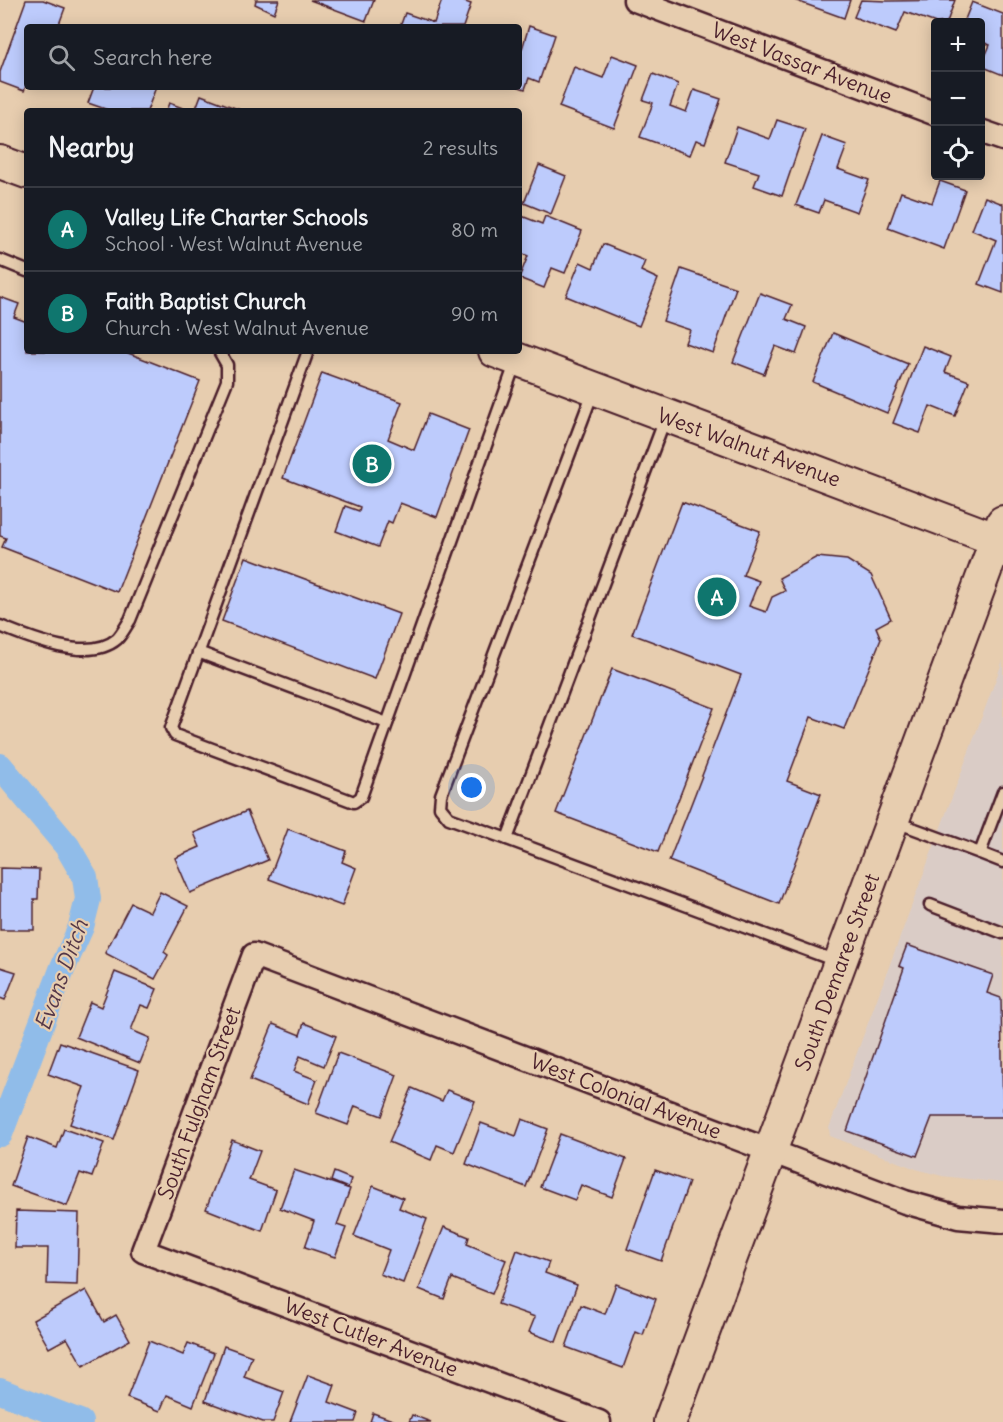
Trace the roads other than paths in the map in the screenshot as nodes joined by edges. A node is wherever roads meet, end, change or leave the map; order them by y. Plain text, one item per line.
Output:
1 (634, 0) edge
2 (931, 112) edge
3 (985, 132) edge
4 (1003, 139) edge
5 (0, 162) edge
6 (24, 171) edge
7 (0, 260) edge
8 (24, 270) edge
9 (220, 354) edge
10 (307, 354) edge
11 (506, 355) edge
12 (595, 389) junction
13 (666, 416) junction
14 (1001, 534) edge
15 (0, 626) edge
16 (198, 652) junction
17 (387, 723) junction
18 (1003, 792) edge
19 (893, 821) junction
20 (507, 839) junction
21 (980, 853) junction
22 (1003, 862) edge
23 (930, 905) dead end
24 (1003, 933) edge
25 (254, 955) joint
26 (840, 963) junction
27 (771, 1151) junction
28 (1003, 1221) edge
29 (143, 1251) joint
30 (598, 1422) edge
31 (670, 1422) edge

1 - 2 street, West Vassar Avenue
3 - 4 street
5 - 6 main road
7 - 8 lane
9 - 15 lane
10 - 16 lane
11 - 12 main road, West Walnut Avenue
11 - 17 lane
12 - 13 main road, West Walnut Avenue
12 - 20 lane
13 - 14 main road, West Walnut Avenue
13 - 20 lane
14 - 19 main road, South Demaree Street
16 - 17 lane
16 - 17 lane
18 - 21 lane
19 - 21 lane
19 - 26 main road, South Demaree Street
20 - 26 lane
21 - 22 lane
23 - 24 lane
25 - 27 street, West Colonial Avenue
25 - 29 street, South Fulgham Street
26 - 27 main road, South Demaree Street
27 - 28 street, West Colonial Avenue
27 - 31 main road, South Demaree Street
29 - 30 street, West Cutler Avenue

